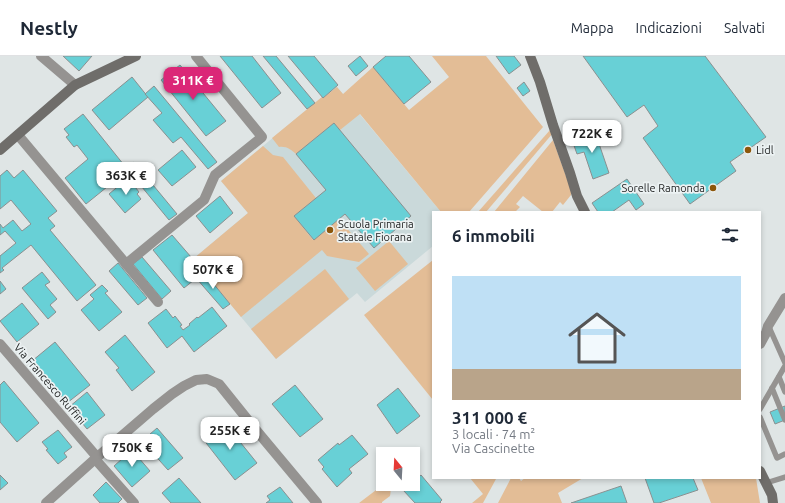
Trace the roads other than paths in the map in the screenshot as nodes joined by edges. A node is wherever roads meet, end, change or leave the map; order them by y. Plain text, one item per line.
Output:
1 (41, 56) edge
2 (136, 56) edge
3 (196, 56) edge
4 (530, 56) edge
5 (75, 85) junction
6 (18, 135) junction
7 (0, 150) edge
8 (584, 211) edge
9 (126, 264) junction
10 (785, 298) edge
11 (158, 302) dead end
12 (768, 326) junction
13 (761, 342) edge
14 (0, 344) edge
15 (785, 363) edge
16 (785, 366) edge
17 (779, 377) junction
18 (772, 388) junction
19 (785, 392) edge
20 (761, 407) edge
21 (761, 418) edge
22 (785, 420) edge
23 (785, 454) edge
24 (96, 458) junction
25 (761, 473) edge
26 (785, 476) edge
27 (766, 483) junction
28 (772, 499) edge
29 (46, 503) edge
30 (134, 503) edge
31 (317, 503) edge
32 (779, 503) edge

1 - 5 street
2 - 5 main road
3 - 9 street
4 - 8 main road
5 - 6 main road
6 - 7 main road
6 - 9 street
9 - 11 street
10 - 12 street
12 - 13 street
12 - 15 lane
14 - 24 street, Via Francesco Ruffini
16 - 17 lane
17 - 18 lane
17 - 19 lane
18 - 20 lane
18 - 22 lane
21 - 23 lane
24 - 29 street
24 - 30 street, Via Francesco Ruffini
24 - 31 street
25 - 27 main road
26 - 27 lane
27 - 28 main road
28 - 32 main road

